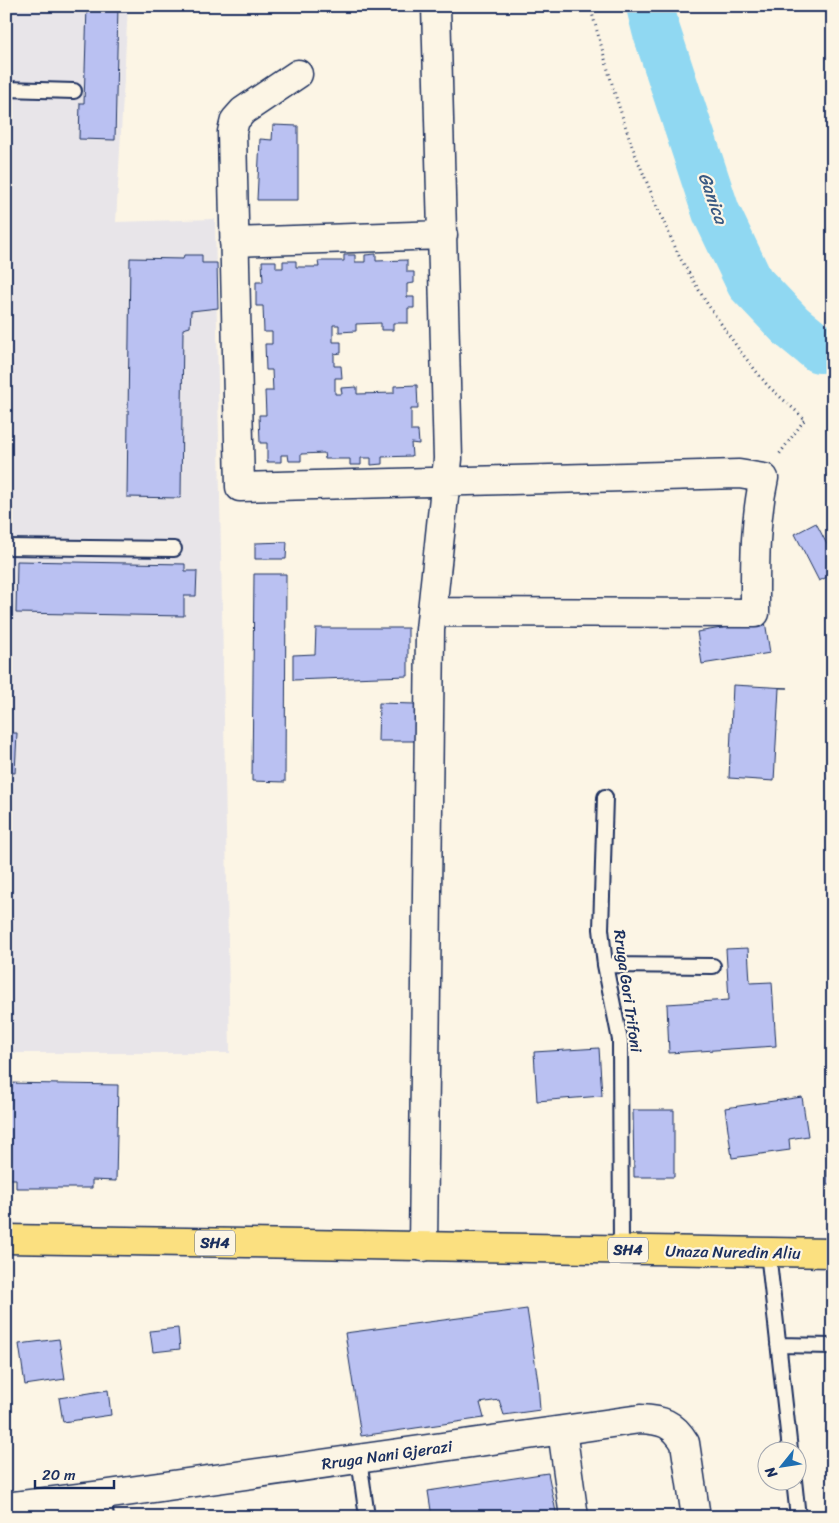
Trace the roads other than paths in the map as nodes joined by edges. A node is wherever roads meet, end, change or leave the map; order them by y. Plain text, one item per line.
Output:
1 (436, 6) edge
2 (298, 74) dead end
3 (6, 89) edge
4 (74, 91) dead end
5 (443, 235) junction
6 (234, 242) junction
7 (447, 482) junction
8 (6, 547) edge
9 (174, 550) dead end
10 (432, 612) junction
11 (604, 797) dead end
12 (606, 965) junction
13 (713, 966) dead end
14 (6, 1239) edge
15 (423, 1247) junction
16 (620, 1250) junction
17 (768, 1252) junction
18 (833, 1254) edge
19 (778, 1345) junction
20 (833, 1346) edge
21 (562, 1430) junction
22 (789, 1440) edge
23 (360, 1459) junction
24 (795, 1490) edge
25 (104, 1506) edge
26 (6, 1507) edge
27 (367, 1517) edge
28 (574, 1517) edge
29 (696, 1517) edge
30 (798, 1517) edge

1 - 5 street
2 - 6 street
3 - 4 lane
5 - 6 street
5 - 7 street
6 - 7 street
7 - 10 street
7 - 10 street
8 - 9 lane
10 - 15 street
11 - 12 lane, Rruga Gori Trifoni
12 - 13 lane
12 - 16 lane, Rruga Gori Trifoni
14 - 15 main road, SH4
15 - 16 main road, Unaza Nuredin Aliu / SH4
16 - 17 main road, Unaza Nuredin Aliu / SH4
17 - 18 main road, Unaza Nuredin Aliu / SH4
17 - 19 lane
19 - 20 lane
19 - 22 lane
21 - 23 street, Rruga Nani Gjerazi
21 - 28 street
21 - 29 street, Rruga Nani Gjerazi
23 - 25 street, Rruga Nani Gjerazi
23 - 27 lane
24 - 30 lane
25 - 26 street, Rruga Nani Gjerazi

